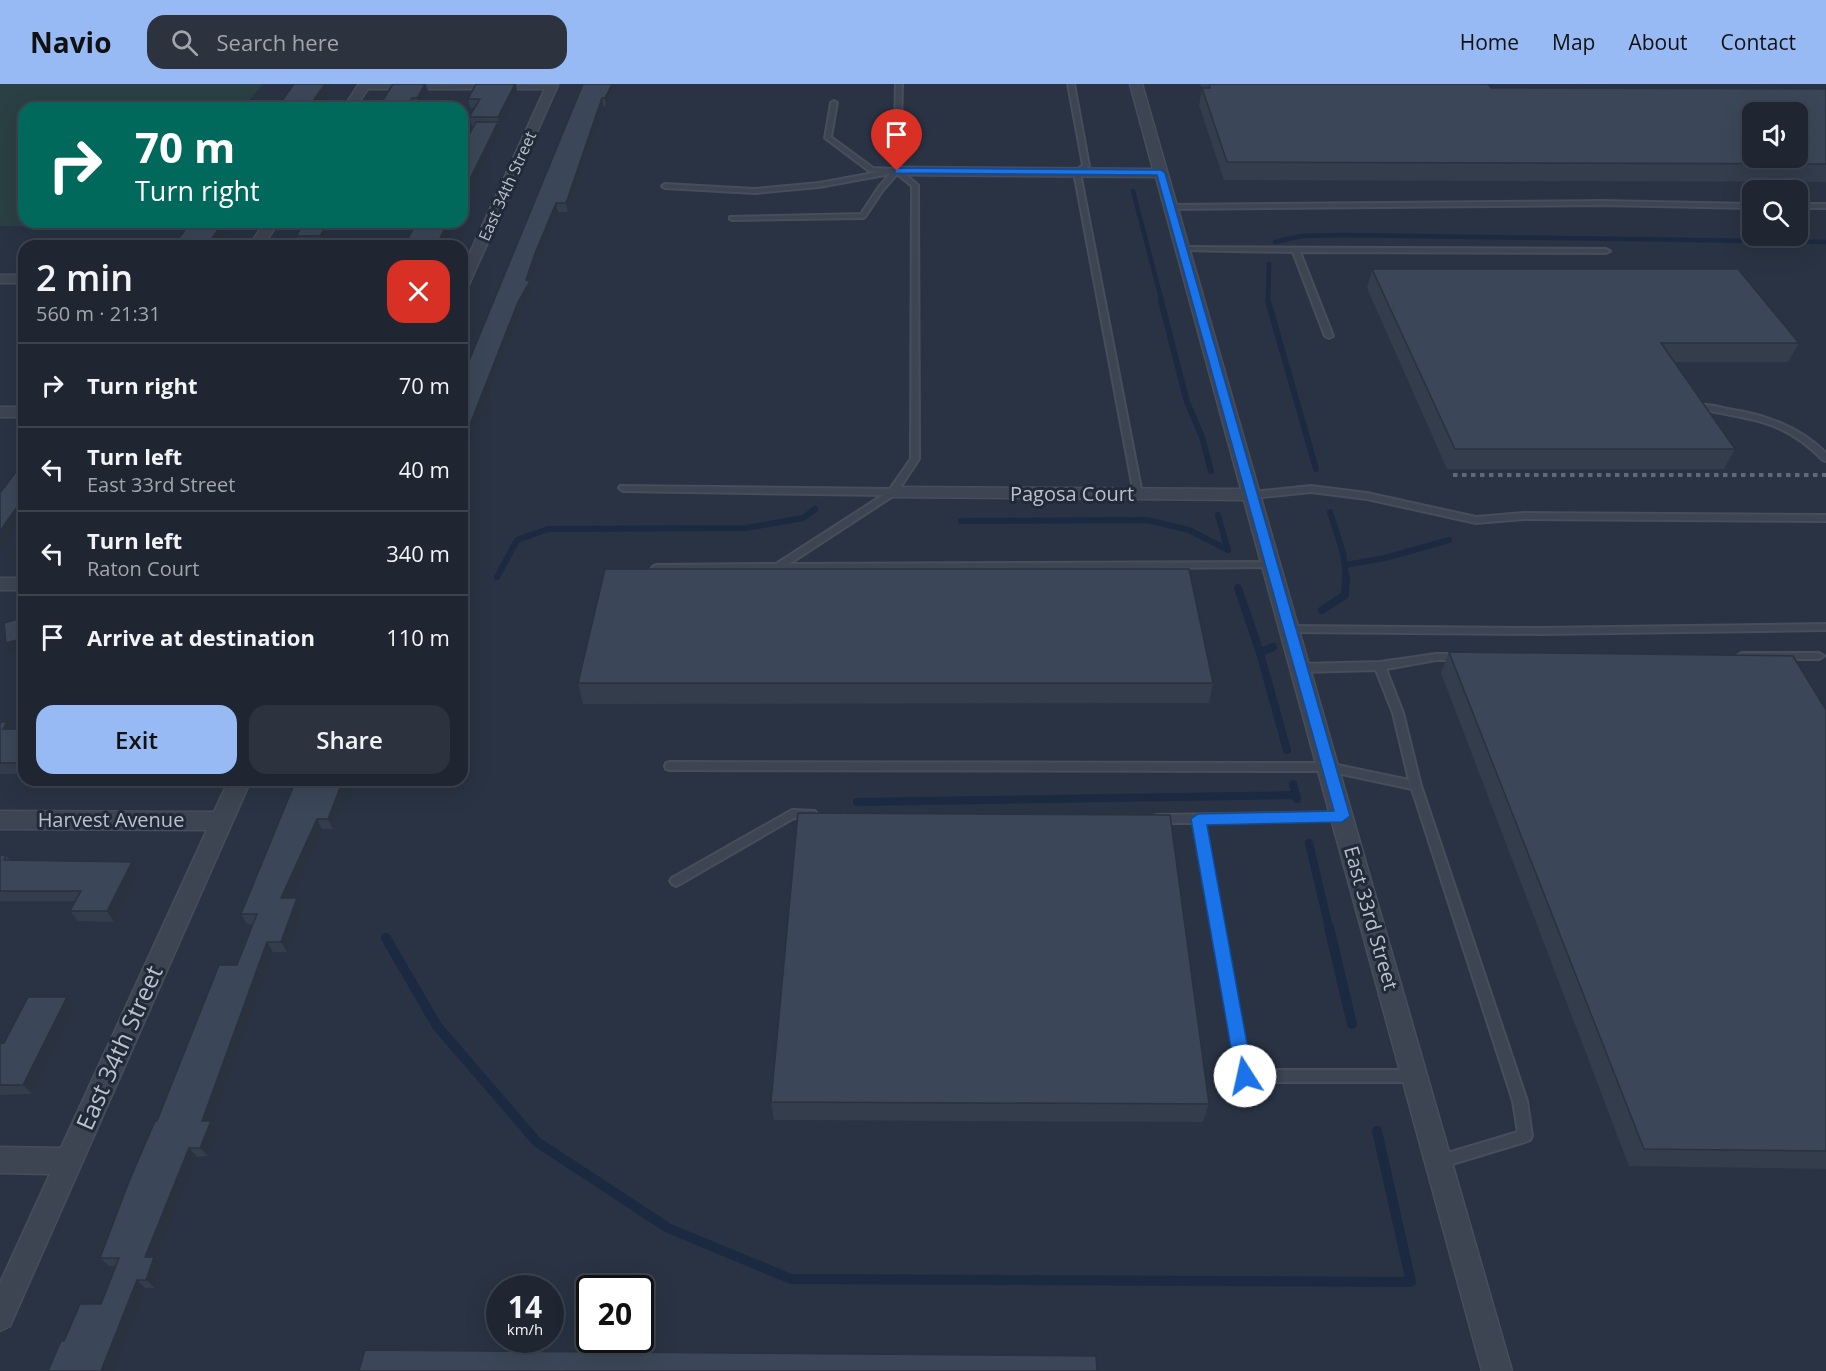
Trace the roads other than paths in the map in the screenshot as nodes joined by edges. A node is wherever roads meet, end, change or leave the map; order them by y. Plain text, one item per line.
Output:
1 (899, 84) edge
2 (1071, 84) edge
3 (1137, 84) edge
4 (364, 85) edge
5 (552, 85) edge
6 (353, 102) edge
7 (834, 103) dead end
8 (897, 171) junction
9 (1077, 172) junction
10 (1161, 173) junction
11 (665, 186) dead end
12 (1742, 206) edge
13 (1808, 206) edge
14 (1826, 206) edge
15 (1171, 207) junction
16 (732, 218) dead end
17 (1183, 249) junction
18 (1296, 249) junction
19 (1606, 251) dead end
20 (468, 271) edge
21 (0, 279) edge
22 (18, 279) edge
23 (1329, 336) dead end
24 (1703, 407) edge
25 (0, 412) edge
26 (18, 412) edge
27 (1826, 458) edge
28 (623, 488) dead end
29 (893, 492) junction
30 (1138, 494) junction
31 (1252, 495) junction
32 (1826, 518) edge
33 (1272, 566) junction
34 (657, 568) edge
35 (777, 568) junction
36 (0, 584) edge
37 (18, 584) edge
38 (1826, 627) edge
39 (1290, 629) junction
40 (1735, 656) edge
41 (1819, 656) dead end
42 (1472, 657) edge
43 (1380, 666) junction
44 (1300, 668) junction
45 (670, 766) dead end
46 (1328, 767) junction
47 (237, 786) edge
48 (1416, 786) junction
49 (828, 814) edge
50 (1342, 816) junction
51 (1139, 819) edge
52 (1198, 819) junction
53 (0, 820) edge
54 (222, 820) junction
55 (676, 882) dead end
56 (1415, 1076) junction
57 (0, 1160) edge
58 (70, 1161) junction
59 (1439, 1162) junction
60 (0, 1316) edge
61 (1497, 1371) edge

1 - 8 lane
2 - 9 lane
3 - 10 street, East 33rd Street
4 - 5 street
4 - 6 street
5 - 20 street, East 34th Street
7 - 8 lane
8 - 9 street
8 - 11 lane
8 - 16 lane
8 - 29 lane
9 - 10 street
9 - 30 lane
10 - 15 street, East 33rd Street
12 - 15 lane
13 - 14 lane
15 - 17 street, East 33rd Street
17 - 18 lane
17 - 31 street, East 33rd Street
18 - 19 lane
18 - 23 lane
21 - 22 street
24 - 27 lane
25 - 26 street
28 - 29 lane
29 - 30 street, Pagosa Court
29 - 35 lane
30 - 31 street, Pagosa Court
31 - 32 lane
31 - 33 street, East 33rd Street
33 - 35 lane
33 - 39 street, East 33rd Street
34 - 35 lane
36 - 37 street
38 - 39 lane
39 - 44 street, East 33rd Street
40 - 41 lane
42 - 43 lane
43 - 44 lane
43 - 48 lane
44 - 46 street, East 33rd Street
45 - 46 lane
46 - 48 lane
46 - 50 street, East 33rd Street
47 - 54 street, East 34th Street
48 - 59 lane
49 - 55 lane
50 - 52 lane
50 - 56 street, East 33rd Street
51 - 52 lane
52 - 56 lane
53 - 54 street, Harvest Avenue
54 - 58 street, East 34th Street
56 - 59 street, East 33rd Street
57 - 58 street
58 - 60 street, East 34th Street
59 - 61 street, East 33rd Street

